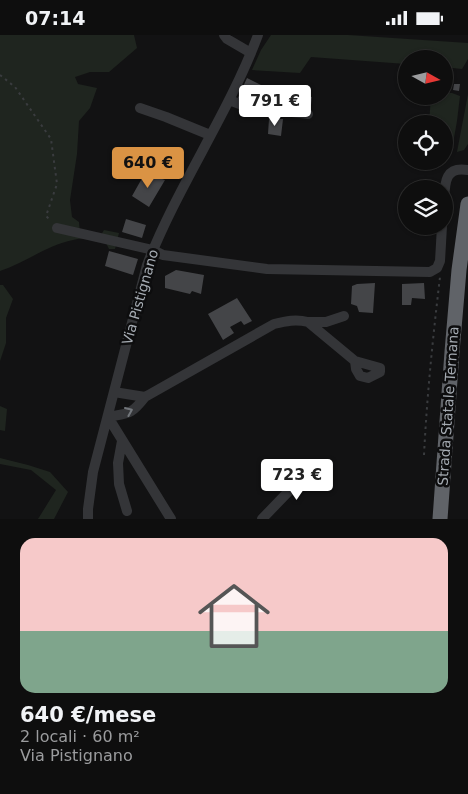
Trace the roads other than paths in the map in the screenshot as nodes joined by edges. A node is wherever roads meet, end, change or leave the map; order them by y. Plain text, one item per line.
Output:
1 (224, 35) edge
2 (258, 35) edge
3 (251, 53) junction
4 (229, 100) junction
5 (140, 108) dead end
6 (308, 114) dead end
7 (210, 135) junction
8 (468, 170) edge
9 (446, 180) edge
10 (468, 204) edge
11 (57, 228) road end
12 (441, 235) edge
13 (153, 249) junction
14 (344, 316) dead end
15 (308, 322) junction
16 (355, 361) dead end
17 (114, 392) junction
18 (145, 397) junction
19 (108, 417) junction
20 (122, 441) junction
21 (314, 465) dead end
22 (127, 511) dead end
23 (88, 519) edge
24 (171, 519) edge
25 (262, 519) edge
26 (440, 519) edge

1 - 3 street
2 - 3 street, Via Pistignano
3 - 4 street, Via Pistignano
4 - 6 street
4 - 7 street, Via Pistignano
5 - 7 street
7 - 13 street, Via Pistignano
8 - 9 street
10 - 26 highway, Strada Statale Ternana
11 - 13 street
12 - 13 street
13 - 17 street, Via Pistignano
14 - 15 street
15 - 16 street
15 - 18 street
17 - 18 street
17 - 19 street, Via Pistignano
19 -> 18 street
19 - 20 street
19 - 23 street, Via Pistignano
20 - 22 street
20 - 24 street
21 - 25 street

